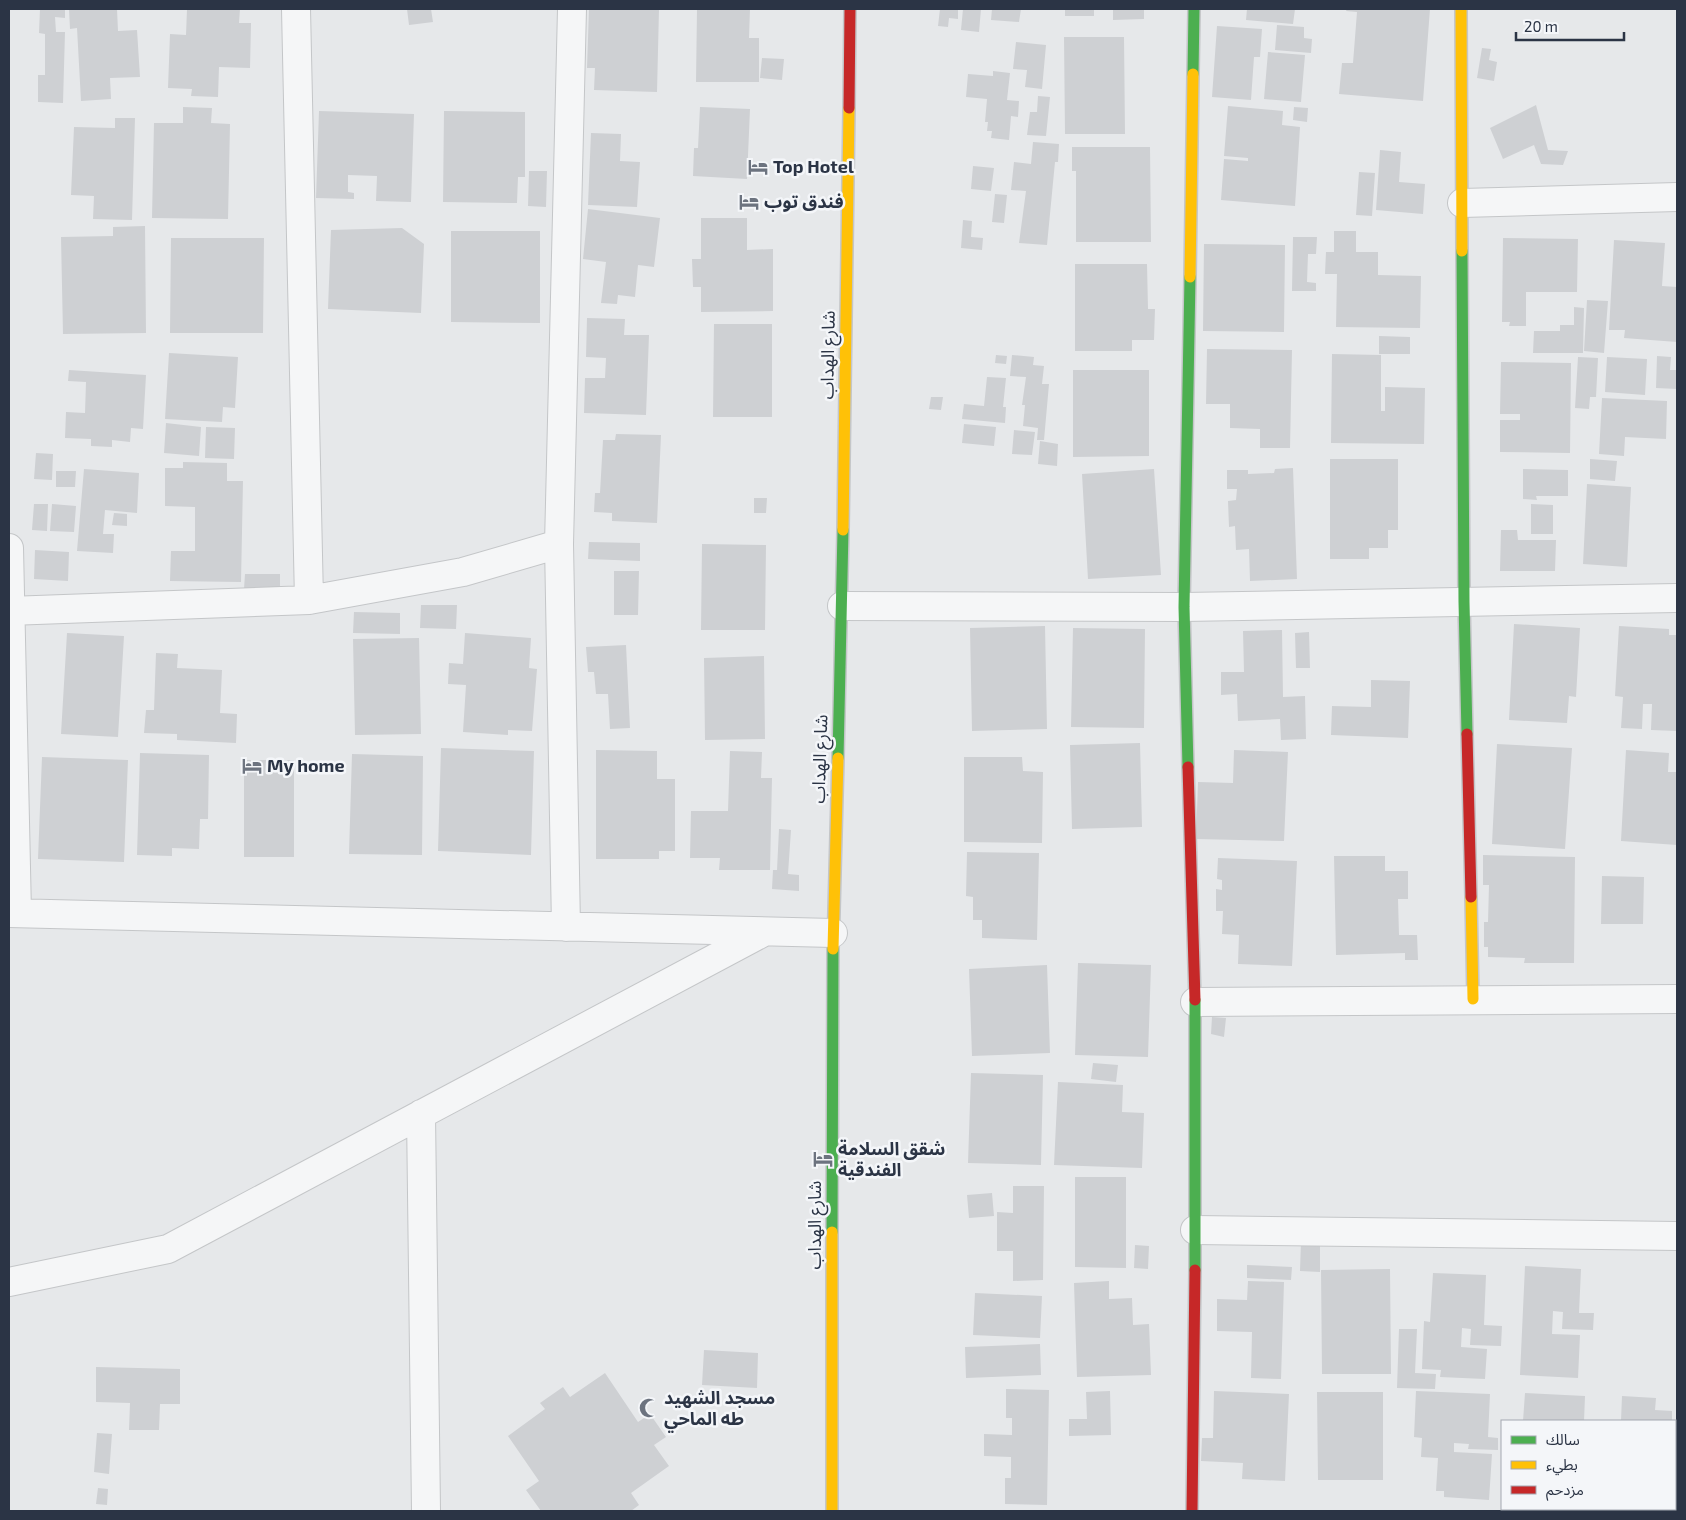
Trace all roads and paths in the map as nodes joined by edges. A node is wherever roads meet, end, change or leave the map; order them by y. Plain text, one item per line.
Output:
1 (296, 9) edge
2 (572, 9) edge
3 (850, 9) edge
4 (1194, 9) edge
5 (1461, 9) edge
6 (1677, 197) edge
7 (1462, 203) junction
8 (559, 544) junction
9 (9, 548) edge
10 (1677, 598) edge
11 (309, 600) junction
12 (1464, 602) junction
13 (842, 606) junction
14 (1184, 607) junction
15 (9, 611) edge
16 (13, 913) edge
17 (566, 926) junction
18 (764, 932) junction
19 (832, 933) junction
20 (1473, 999) junction
21 (1677, 999) edge
22 (1195, 1002) junction
23 (421, 1114) junction
24 (1195, 1230) junction
25 (1677, 1236) edge
26 (9, 1282) edge
27 (426, 1511) edge
28 (832, 1511) edge
29 (1192, 1511) edge

1 - 11 street
2 - 8 street
3 - 13 street, شارع الهداب
4 - 14 street
5 - 7 street
6 - 7 street
7 - 12 street
8 - 11 street
8 - 17 street
9 - 15 street
10 - 12 street
11 - 15 street
12 - 14 street
12 - 20 street
13 - 14 street
13 - 19 street, شارع الهداب
14 - 22 street
15 - 16 street
16 - 17 street
17 - 18 street
18 - 19 street
18 - 23 street
19 - 28 street, شارع الهداب
20 - 21 street
20 - 22 street
22 - 24 street
23 - 26 street
23 - 27 street
24 - 25 street
24 - 29 street

